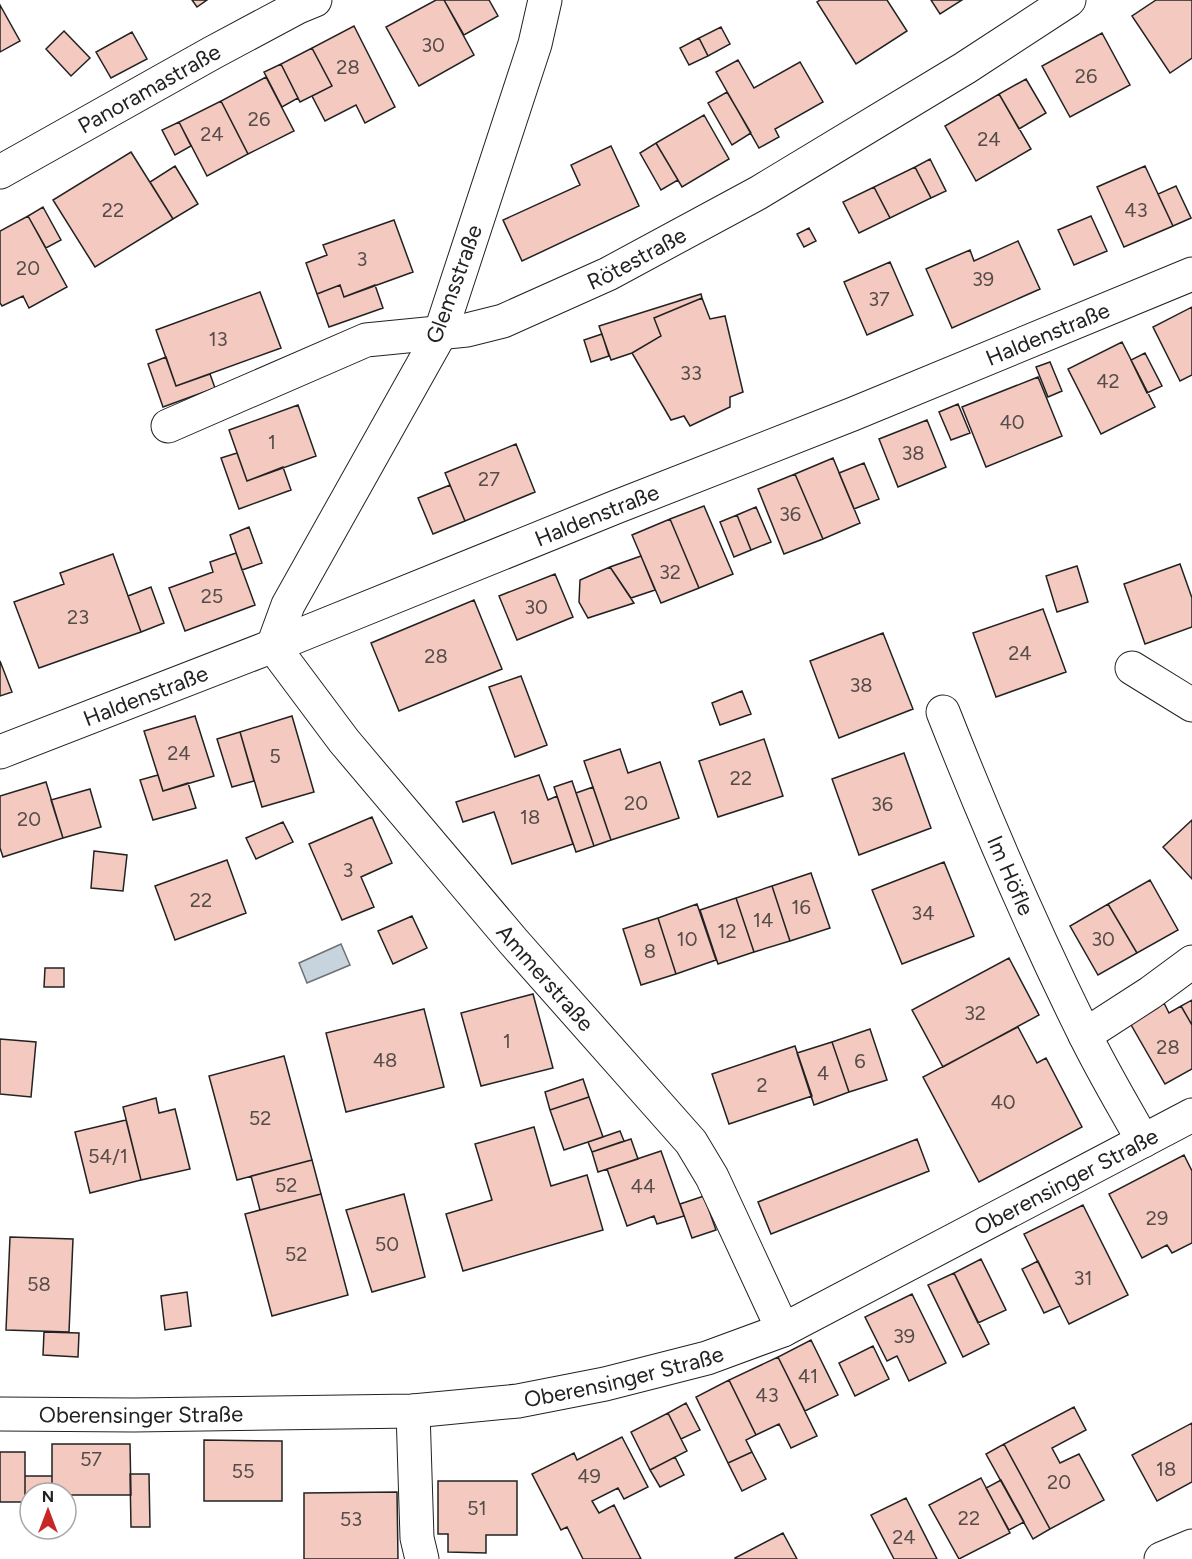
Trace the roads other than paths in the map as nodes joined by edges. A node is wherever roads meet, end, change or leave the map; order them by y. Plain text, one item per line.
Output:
1 (544, 0) edge
2 (1069, 0) edge
3 (303, 2) edge
4 (0, 171) edge
5 (1192, 274) edge
6 (440, 334) junction
7 (168, 426) dead end
8 (273, 646) junction
9 (1132, 668) dead end
10 (1192, 705) edge
11 (943, 712) dead end
12 (0, 752) edge
13 (1192, 962) edge
14 (1085, 1035) junction
15 (1192, 1115) edge
16 (1143, 1141) junction
17 (783, 1330) junction
18 (413, 1412) junction
19 (0, 1414) edge
20 (1192, 1546) edge
21 (422, 1559) edge
22 (1161, 1559) edge

1 - 6 street, Glemsstraße
2 - 6 street, Rötestraße
3 - 4 street, Panoramastraße
5 - 8 street, Haldenstraße
6 - 7 street, Rötestraße
6 - 8 street, Glemsstraße
8 - 12 street, Haldenstraße
8 - 17 street, Ammerstraße
9 - 10 street
11 - 14 street, Im Höfle
13 - 14 street
14 - 16 street, Im Höfle
15 - 16 street, Oberensinger Straße
16 - 17 street, Oberensinger Straße
17 - 18 street, Oberensinger Straße
18 - 19 street, Oberensinger Straße
18 - 21 street
20 - 22 street

